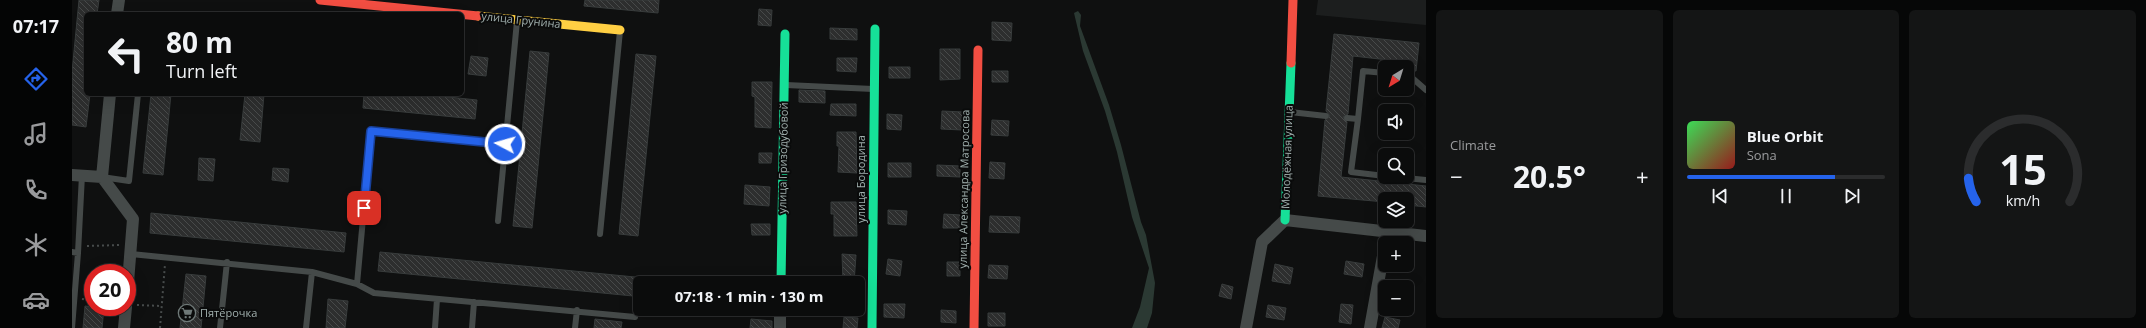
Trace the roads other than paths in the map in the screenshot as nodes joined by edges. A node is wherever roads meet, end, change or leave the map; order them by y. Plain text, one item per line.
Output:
1 (119, 0) edge
2 (320, 0) edge
3 (1293, 0) edge
4 (374, 3) edge
5 (117, 12) edge
6 (454, 12) edge
7 (464, 13) edge
8 (517, 19) junction
9 (620, 30) joint
10 (875, 30) dead end
11 (785, 34) dead end
12 (978, 50) dead end
13 (1378, 72) edge
14 (1414, 80) edge
15 (784, 85) junction
16 (873, 90) junction
17 (1426, 90) edge
18 (110, 96) edge
19 (138, 96) edge
20 (1289, 112) junction
21 (1326, 116) dead end
22 (1347, 118) dead end
23 (1358, 119) junction
24 (505, 144) junction
25 (77, 175) edge
26 (1378, 175) edge
27 (102, 177) junction
28 (1414, 179) edge
29 (1426, 180) edge
30 (1284, 220) junction
31 (498, 221) dead end
32 (600, 234) dead end
33 (1426, 236) edge
34 (1414, 237) edge
35 (1378, 238) edge
36 (131, 249) junction
37 (76, 250) edge
38 (227, 262) junction
39 (130, 264) edge
40 (312, 272) junction
41 (1380, 272) edge
42 (781, 276) edge
43 (357, 284) junction
44 (437, 299) junction
45 (474, 302) junction
46 (577, 310) junction
47 (126, 316) edge
48 (780, 316) edge
49 (635, 317) dead end
50 (72, 328) edge
51 (124, 328) edge
52 (220, 328) edge
53 (306, 328) edge
54 (434, 328) edge
55 (472, 328) edge
56 (575, 328) edge
57 (780, 328) edge
58 (872, 328) edge
59 (974, 328) edge
60 (1246, 328) edge
61 (1370, 328) edge

1 - 5 street
2 - 4 street, улица Грунина
3 - 20 street, Молодёжная улица
4 - 6 street, улица Грунина
7 - 8 street, улица Грунина
8 - 9 street, улица Грунина
8 - 24 lane
9 - 32 lane
10 - 16 street, улица Бородина
11 - 15 street, улица Гризодубовой
12 - 59 street, улица Александра Матросова
13 - 23 lane
14 - 17 lane
15 - 16 lane
15 - 42 street, улица Гризодубовой
16 - 58 street, улица Бородина
18 - 27 street
19 - 27 lane
20 - 21 lane
20 - 30 street, Молодёжная улица
22 - 23 lane
23 - 26 lane
24 - 31 lane
24 - 43 lane
25 - 27 street
25 - 37 lane
27 - 36 street
28 - 29 lane
30 - 35 street, Молодёжная улица
30 - 60 street
33 - 34 street, Молодёжная улица
36 - 38 lane
36 - 39 street
37 - 50 lane
38 - 40 lane
38 - 52 lane
40 - 43 lane
40 - 53 lane
41 - 61 street
43 - 44 lane
44 - 45 lane
44 - 54 lane
45 - 46 lane
45 - 55 lane
46 - 49 lane
46 - 56 lane
47 - 51 street
48 - 57 street

